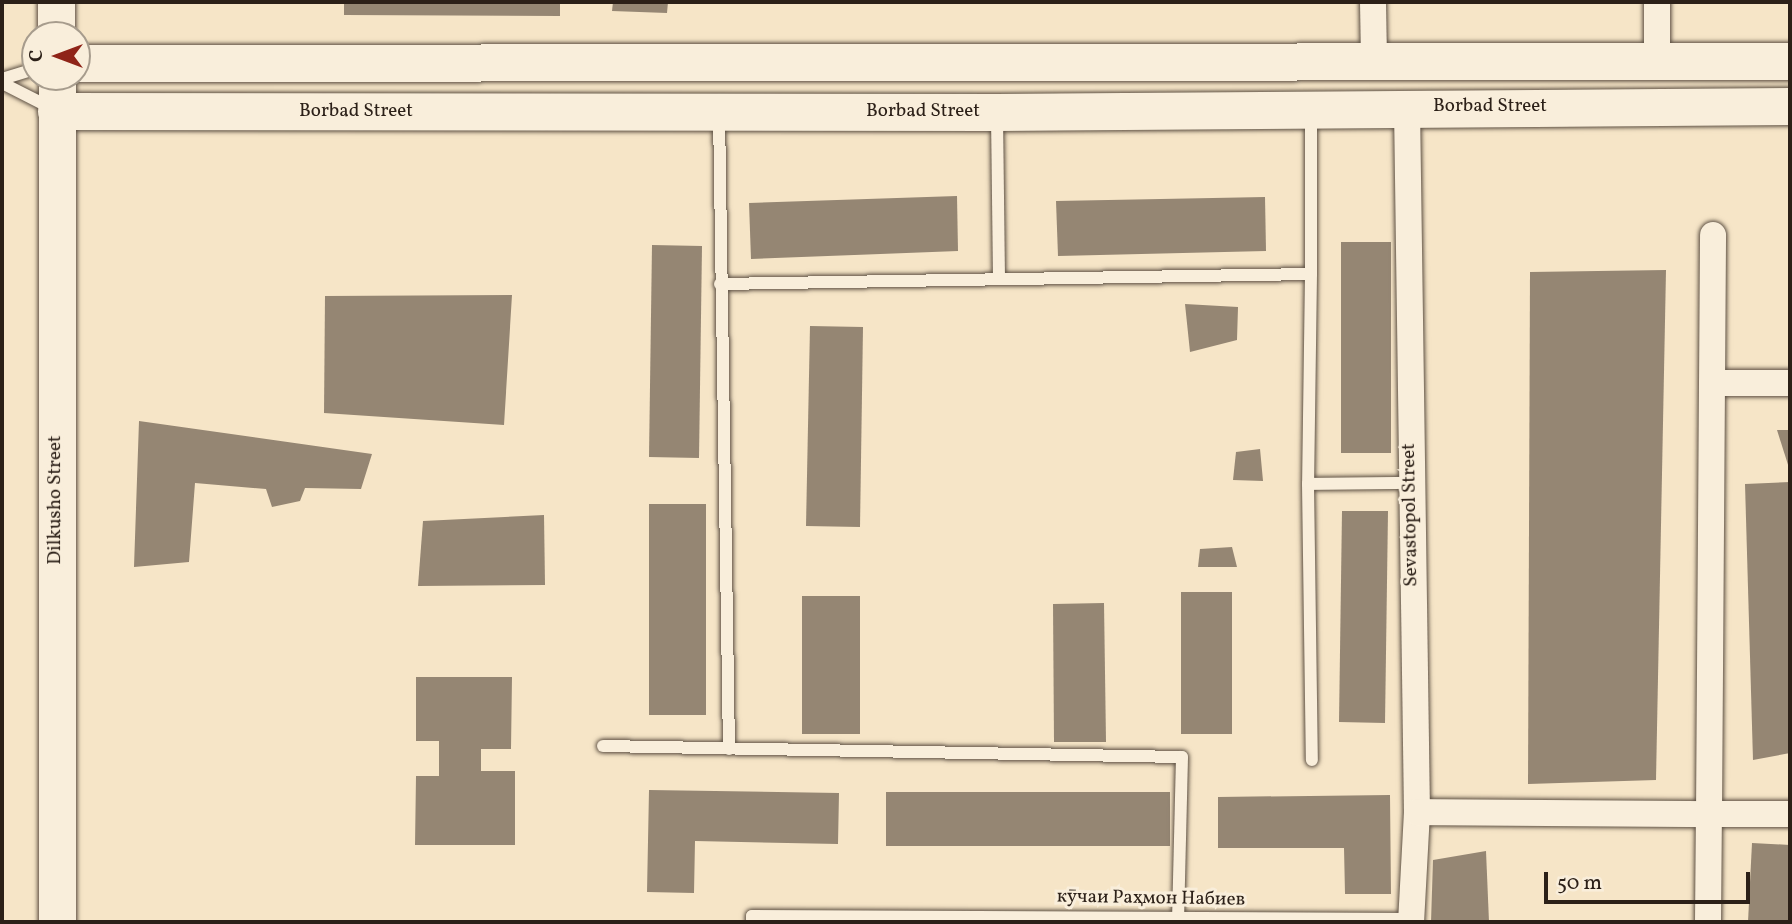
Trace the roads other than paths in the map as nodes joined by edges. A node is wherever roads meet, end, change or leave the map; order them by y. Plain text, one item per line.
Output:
1 (56, 2) edge
2 (1373, 2) edge
3 (1657, 2) edge
4 (56, 21) edge
5 (1374, 59) junction
6 (1657, 61) junction
7 (1790, 61) edge
8 (91, 63) edge
9 (21, 74) edge
10 (2, 81) edge
11 (56, 94) edge
12 (1790, 106) edge
13 (1408, 107) junction
14 (1311, 108) junction
15 (997, 112) junction
16 (719, 113) junction
17 (1713, 235) dead end
18 (1311, 274) junction
19 (999, 279) junction
20 (720, 284) junction
21 (1712, 383) junction
22 (1790, 383) edge
23 (1411, 483) junction
24 (1308, 484) junction
25 (603, 746) dead end
26 (729, 748) junction
27 (1312, 760) dead end
28 (1417, 812) junction
29 (1709, 814) junction
30 (1790, 814) edge
31 (891, 919) edge
32 (1025, 920) edge
33 (1178, 920) edge
34 (1314, 921) edge
35 (1411, 921) edge
36 (57, 922) edge
37 (752, 922) edge
38 (1708, 922) edge

1 - 4 main road
2 - 5 street
3 - 6 street
5 - 6 main road
5 - 8 main road
6 - 7 main road
9 - 10 lane
10 - 11 lane
11 - 16 main road, Borbad Street
11 - 36 main road, Dilkusho Street
12 - 13 main road, Borbad Street
13 - 14 main road, Borbad Street
13 - 23 street, Sevastopol Street
14 - 15 main road, Borbad Street
14 - 18 lane
15 - 16 main road, Borbad Street
15 - 19 lane
16 - 20 lane
17 - 21 street
18 - 19 lane
18 - 24 lane
19 - 20 lane
20 - 26 lane
21 - 22 street
21 - 29 street
23 - 24 lane
23 - 28 street, Sevastopol Street
24 - 27 lane
25 - 26 lane
26 - 33 lane
28 - 29 street
28 - 35 street, Sevastopol Street
29 - 30 street
29 - 38 street
31 - 32 lane, кӯчаи Раҳмон Набиев
31 - 37 lane, кӯчаи Раҳмон Набиев
32 - 33 lane, кӯчаи Раҳмон Набиев
33 - 34 lane, кӯчаи Раҳмон Набиев
34 - 35 lane, кӯчаи Раҳмон Набиев

